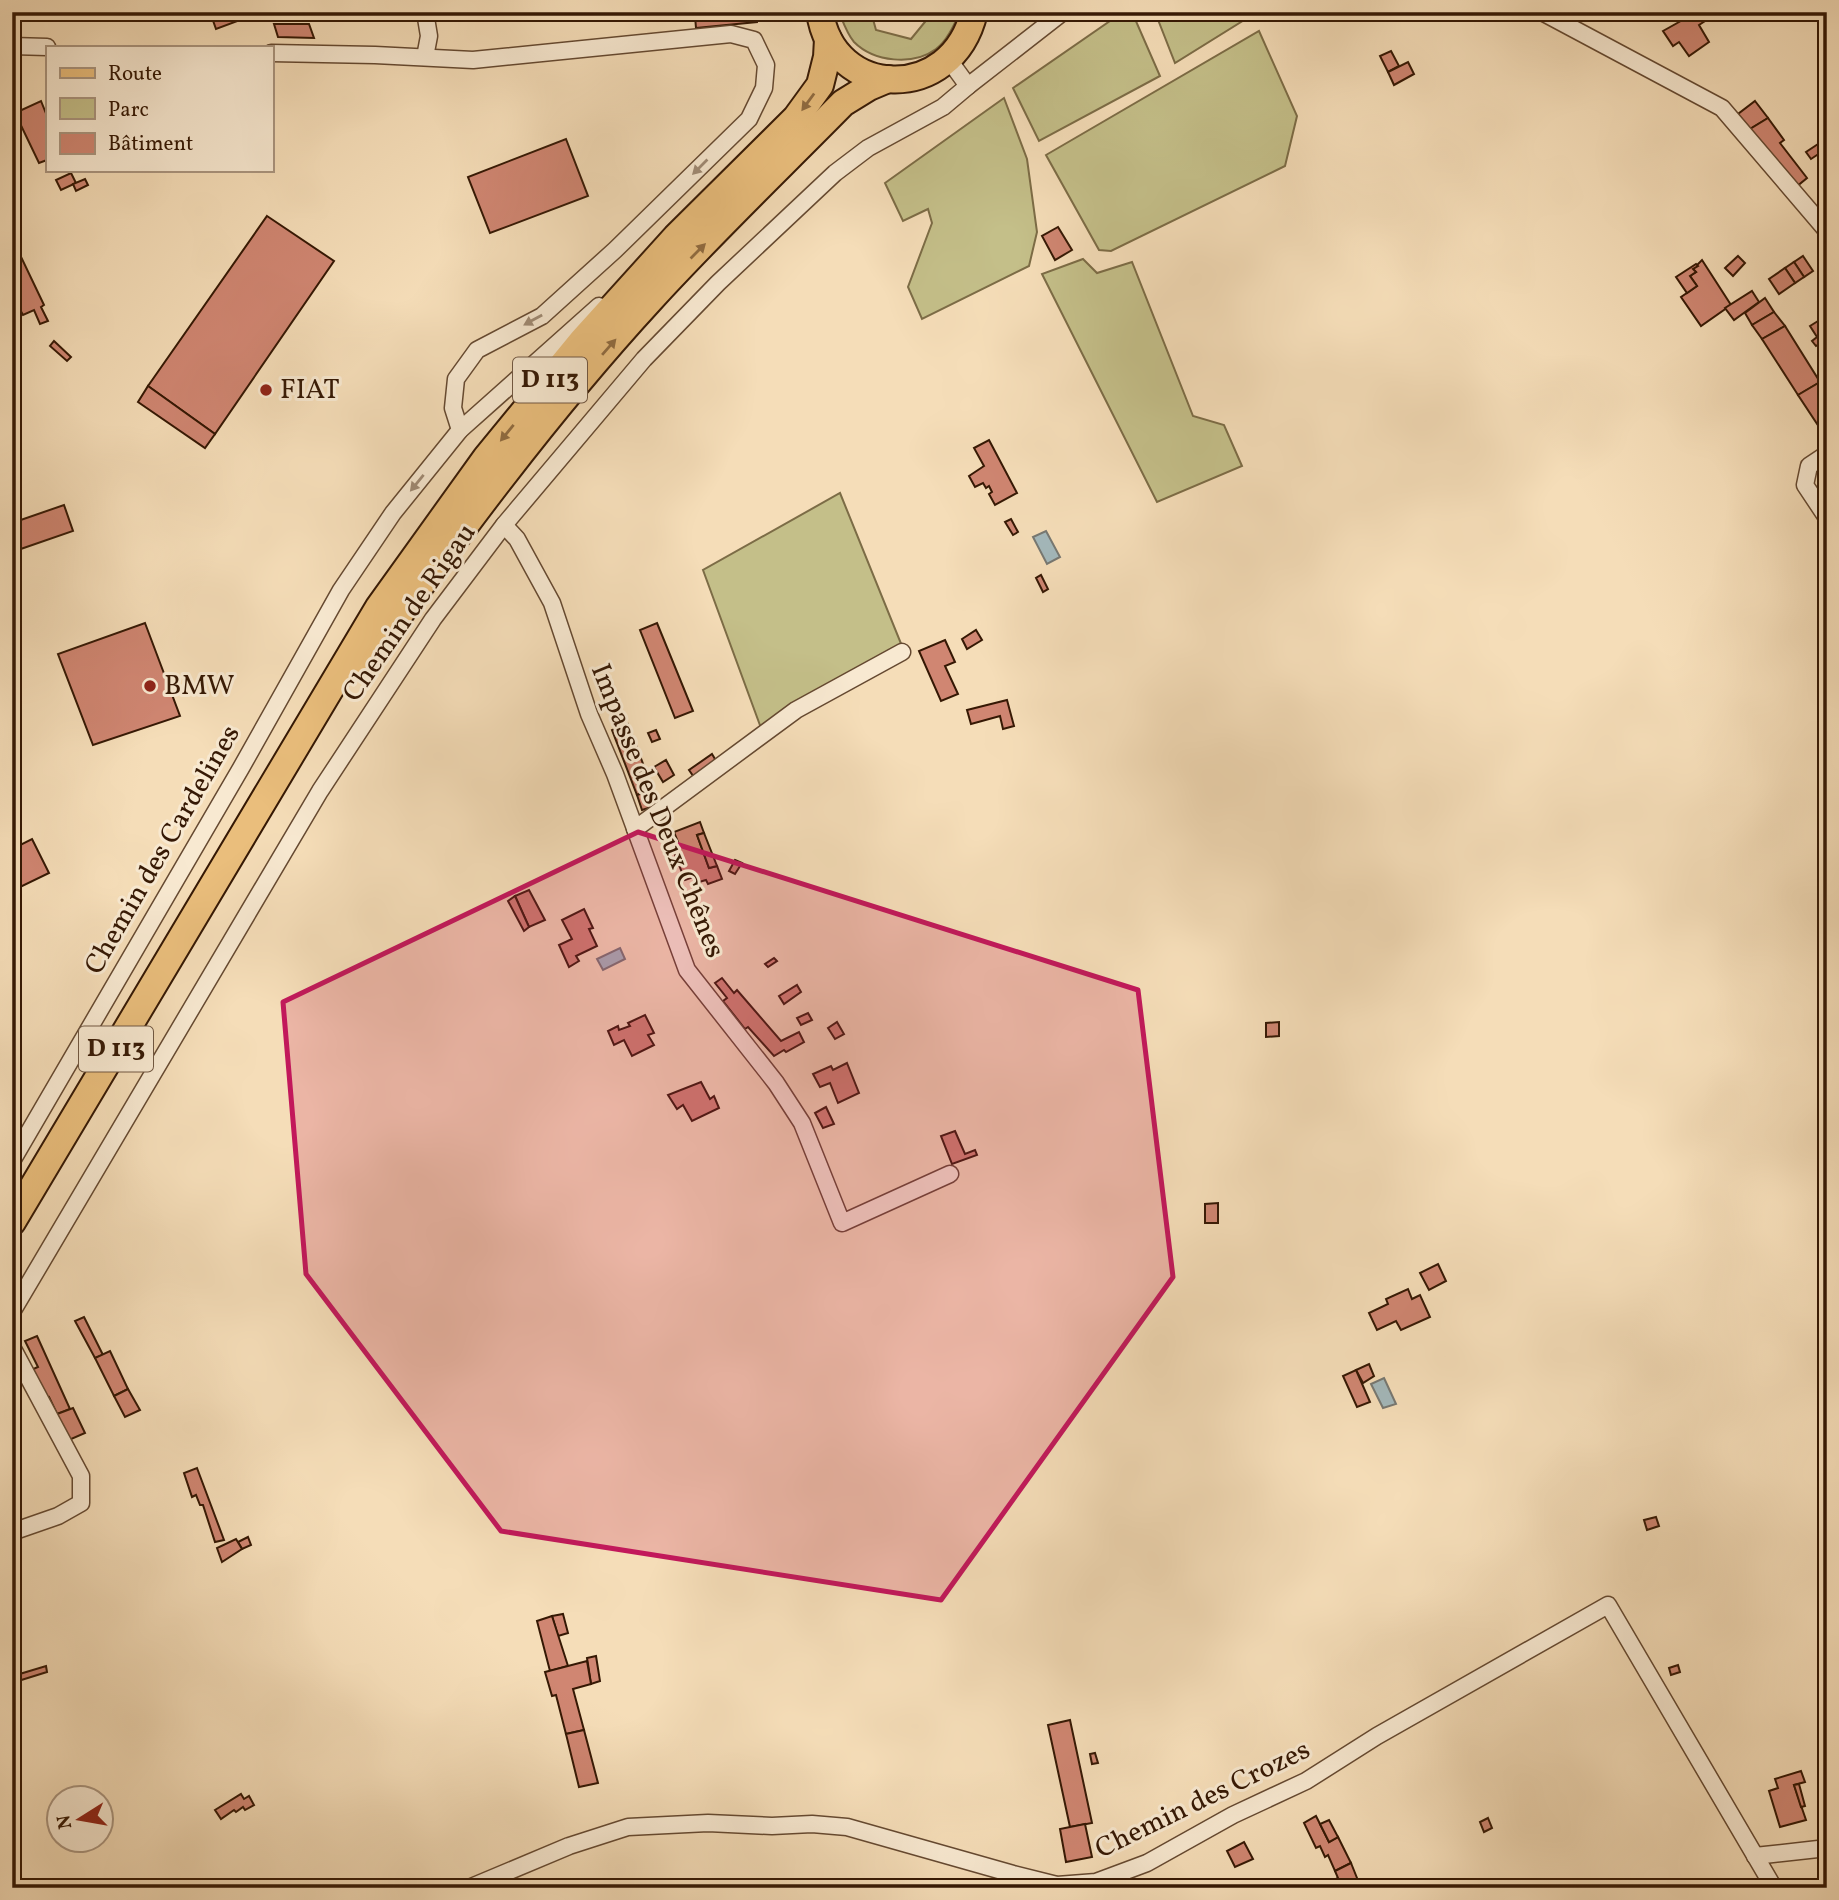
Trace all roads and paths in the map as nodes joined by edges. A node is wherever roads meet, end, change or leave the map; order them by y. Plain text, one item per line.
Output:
1 (425, 12) edge
2 (820, 12) edge
3 (974, 12) edge
4 (1063, 12) edge
5 (1542, 12) edge
6 (828, 39) junction
7 (12, 46) edge
8 (46, 47) edge
9 (273, 53) edge
10 (425, 57) junction
11 (949, 60) junction
12 (888, 79) junction
13 (968, 86) junction
14 (1827, 231) edge
15 (676, 237) junction
16 (460, 430) junction
17 (1827, 454) edge
18 (1827, 518) edge
19 (504, 525) junction
20 (902, 652) dead end
21 (296, 747) junction
22 (635, 829) junction
23 (12, 1161) edge
24 (950, 1174) dead end
25 (12, 1222) edge
26 (12, 1312) edge
27 (12, 1347) edge
28 (12, 1532) edge
29 (1827, 1848) edge
30 (1755, 1856) junction
31 (470, 1888) edge
32 (1774, 1888) edge

1 - 10 street
2 - 6 main road
3 - 11 main road
4 - 13 street, Chemin de Rigau
5 - 14 street
6 - 12 main road
6 -> 15 main road, D 113
7 - 8 street
9 - 10 street
10 -> 16 street
11 - 12 main road
11 - 13 street
21 -> 12 main road, D 113
13 - 19 street, Chemin de Rigau
15 - 16 street, Chemin des Cardelines
15 -> 21 main road, D 113
16 -> 23 street, Chemin des Cardelines
17 - 18 street
19 - 22 street, Impasse des Deux Chênes
19 - 26 street, Chemin de Rigau
20 - 22 street
21 - 25 main road, D 113
22 - 24 street, Impasse des Deux Chênes
27 - 28 street
29 - 30 street
30 - 31 street, Chemin des Crozes
30 - 32 street, Chemin des Crozes

